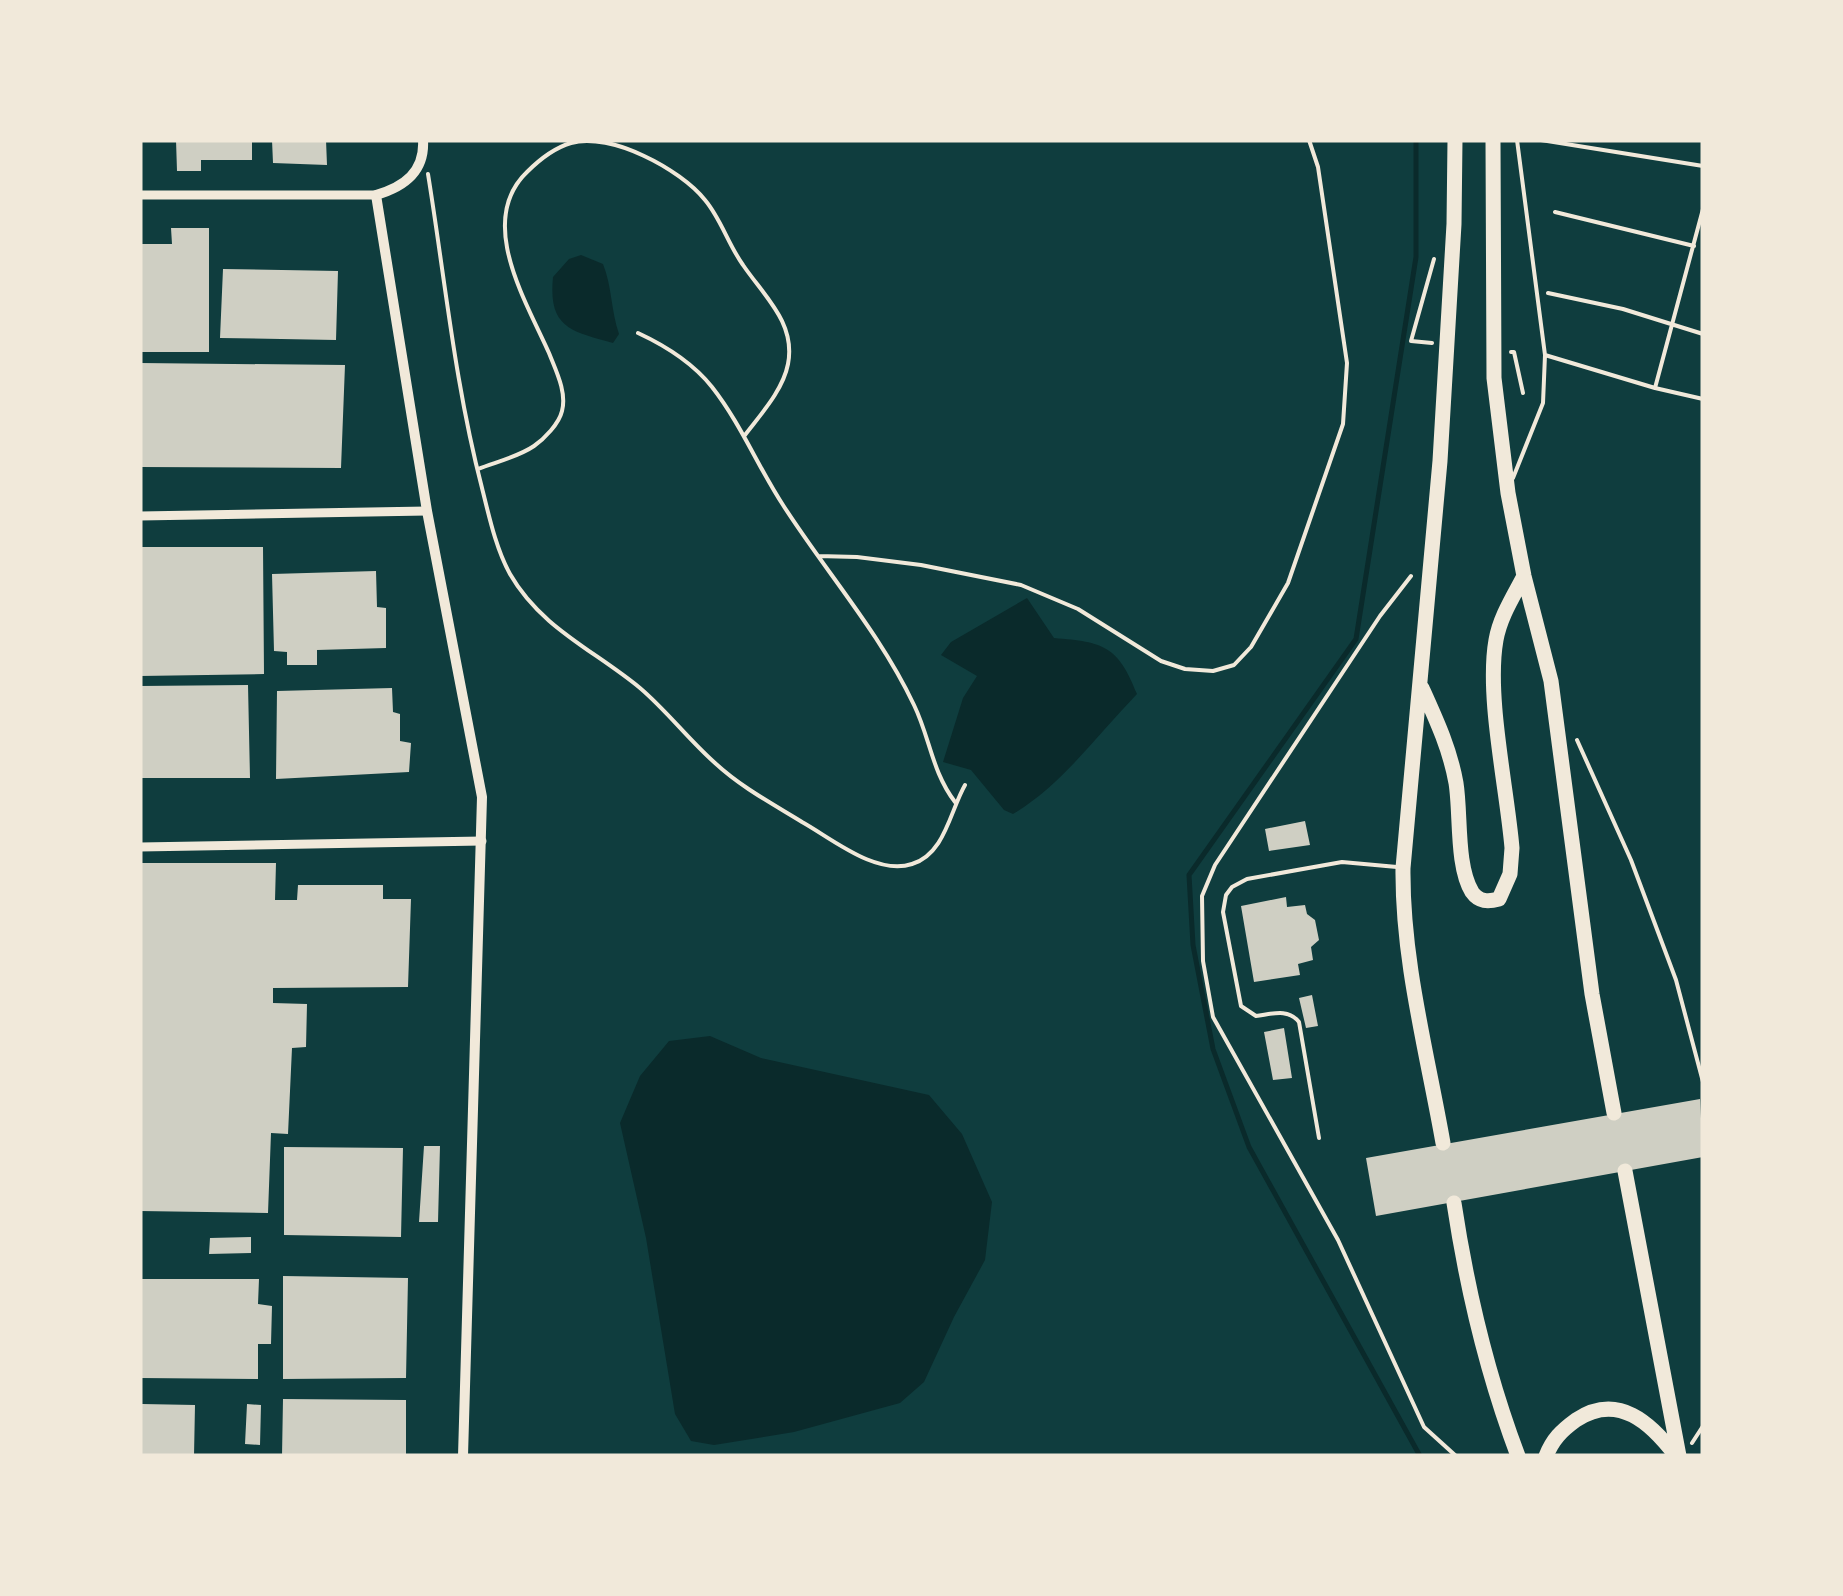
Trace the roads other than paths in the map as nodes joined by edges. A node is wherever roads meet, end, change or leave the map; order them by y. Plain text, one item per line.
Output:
1 (423, 140) edge
2 (1455, 140) edge
3 (1493, 140) edge
4 (1517, 140) edge
5 (1541, 140) edge
6 (1703, 166) edge
7 (140, 195) edge
8 (376, 195) junction
9 (1554, 212) dead end
10 (1703, 212) edge
11 (1694, 246) junction
12 (1691, 261) junction
13 (1703, 264) edge
14 (1548, 294) dead end
15 (1674, 326) junction
16 (1703, 334) edge
17 (1545, 355) junction
18 (1655, 388) junction
19 (1703, 400) edge
20 (1508, 493) junction
21 (427, 511) junction
22 (140, 516) edge
23 (1524, 576) junction
24 (1422, 688) junction
25 (482, 842) junction
26 (140, 847) edge
27 (1403, 868) junction
28 (1614, 1114) dead end
29 (1319, 1138) dead end
30 (1444, 1143) dead end
31 (1625, 1171) dead end
32 (1454, 1202) dead end
33 (463, 1456) edge
34 (1518, 1456) edge
35 (1546, 1456) edge
36 (1678, 1456) edge

1 - 8 street
2 - 24 highway
3 - 20 highway
4 - 17 lane
5 - 6 lane
7 - 8 street
8 - 21 street
9 - 11 lane
10 - 11 lane
11 - 12 lane
12 - 13 lane
12 - 15 lane
14 - 15 lane
15 - 16 lane
15 - 18 lane
17 - 18 lane
17 - 20 lane
18 - 19 lane
20 - 23 highway
21 - 22 street
21 - 25 street
23 - 24 highway
23 - 28 highway
24 - 27 highway
25 - 26 street
25 - 33 street
27 - 29 lane
27 - 30 highway
31 - 36 highway
32 - 34 highway
35 - 36 highway

